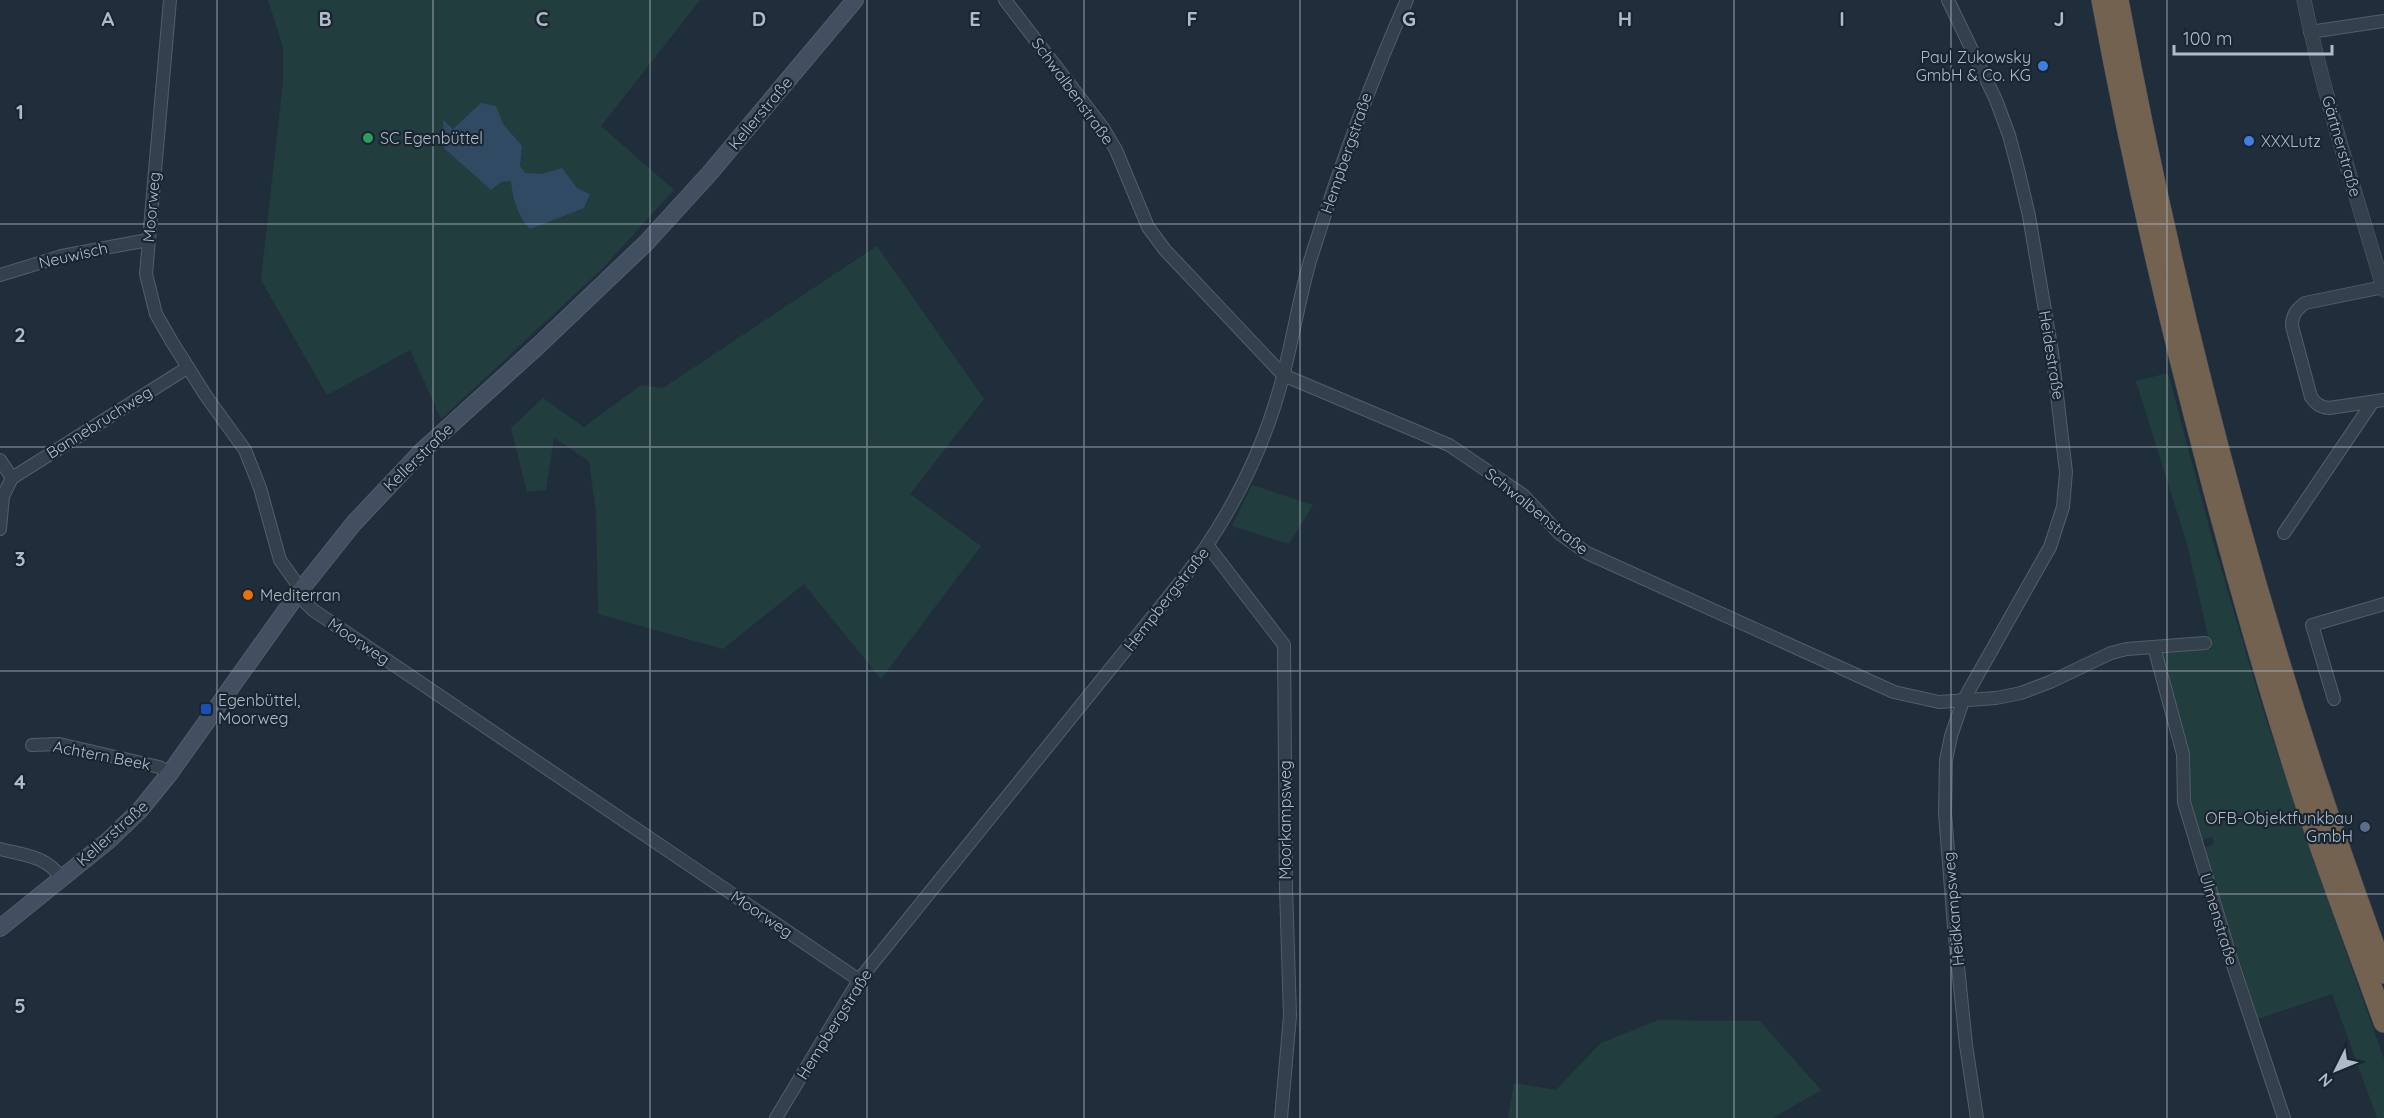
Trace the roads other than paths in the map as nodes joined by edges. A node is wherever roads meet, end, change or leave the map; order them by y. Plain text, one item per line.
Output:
1 (170, 0) edge
2 (855, 0) edge
3 (1005, 0) edge
4 (1407, 0) edge
5 (1948, 0) edge
6 (2102, 0) edge
7 (2118, 0) edge
8 (2304, 0) edge
9 (2384, 21) edge
10 (2310, 32) junction
11 (148, 240) junction
12 (0, 275) edge
13 (2384, 289) edge
14 (187, 368) junction
15 (1283, 375) junction
16 (2378, 401) edge
17 (0, 460) edge
18 (12, 478) junction
19 (0, 529) edge
20 (2284, 533) dead end
21 (1208, 546) junction
22 (299, 592) junction
23 (2384, 604) edge
24 (2205, 643) dead end
25 (2154, 647) junction
26 (2334, 699) dead end
27 (1963, 701) junction
28 (32, 745) dead end
29 (170, 773) junction
30 (0, 849) edge
31 (62, 878) junction
32 (0, 928) edge
33 (2384, 974) edge
34 (859, 980) junction
35 (2384, 1022) edge
36 (776, 1118) edge
37 (1281, 1118) edge
38 (1977, 1118) edge
39 (2284, 1118) edge

1 - 11 street, Moorweg
2 - 22 main road, Kellerstraße
3 - 15 street, Schwalbenstraße
4 - 15 street, Hempbergstraße
5 - 27 street, Heidestraße
6 - 35 highway
7 - 33 highway
8 - 10 street, Gärtnerstraße
9 - 10 street
10 - 13 street, Gärtnerstraße
11 - 12 street, Neuwisch
11 - 14 street, Moorweg
13 - 16 street
14 - 18 street, Bannebruchweg
14 - 22 street, Moorweg
15 - 21 street, Hempbergstraße
15 - 27 street, Schwalbenstraße
16 - 20 street
17 - 18 street
18 - 19 street
21 - 34 street, Hempbergstraße
21 - 37 street, Moorkampsweg
22 - 29 main road, Kellerstraße
22 - 34 street, Moorweg
23 - 26 street
24 - 25 street, Schwalbenstraße
25 - 27 street, Schwalbenstraße
25 - 39 street, Ulmenstraße
27 - 38 street, Heidkampsweg
28 - 29 street, Achtern Beek
29 - 31 main road, Kellerstraße
30 - 31 street
31 - 32 main road, Kellerstraße
34 - 36 street, Hempbergstraße

